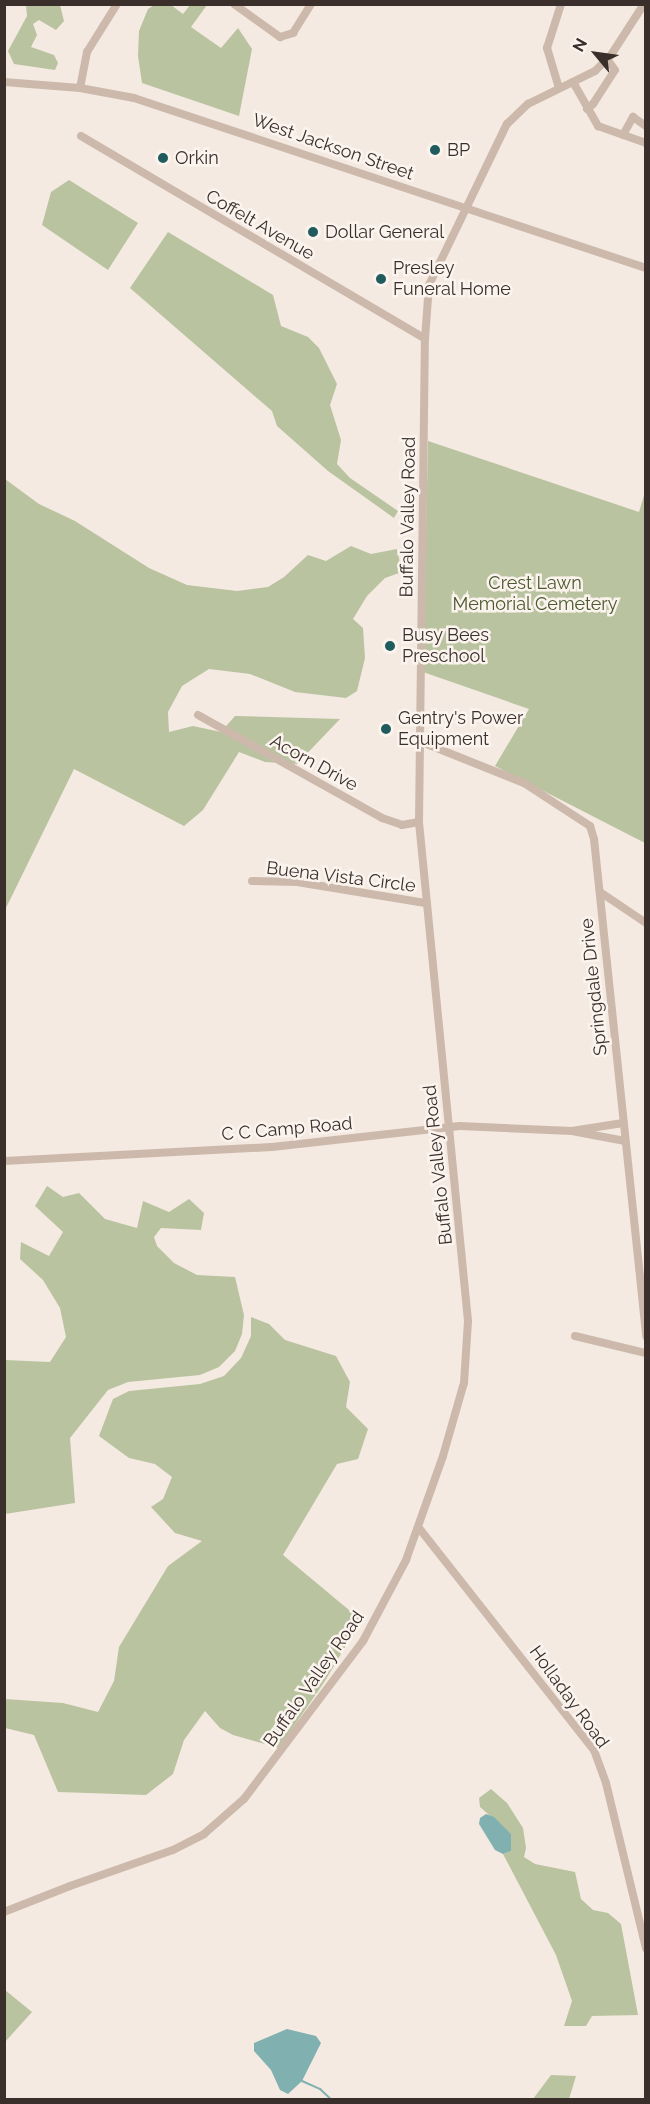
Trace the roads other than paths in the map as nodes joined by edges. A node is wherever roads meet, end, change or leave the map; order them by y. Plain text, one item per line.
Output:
1 (117, 4) edge
2 (234, 4) edge
3 (311, 4) edge
4 (644, 4) edge
5 (558, 6) edge
6 (607, 59) junction
7 (4, 82) edge
8 (573, 82) junction
9 (80, 88) junction
10 (559, 88) junction
11 (587, 109) junction
12 (645, 126) edge
13 (623, 135) junction
14 (81, 136) dead end
15 (645, 143) edge
16 (465, 209) junction
17 (645, 268) edge
18 (425, 339) junction
19 (198, 715) dead end
20 (419, 741) junction
21 (419, 822) junction
22 (252, 881) dead end
23 (600, 892) junction
24 (425, 903) junction
25 (645, 923) edge
26 (623, 1123) junction
27 (450, 1129) junction
28 (572, 1131) junction
29 (625, 1141) junction
30 (4, 1161) edge
31 (575, 1336) dead end
32 (645, 1336) edge
33 (645, 1353) edge
34 (419, 1528) junction
35 (4, 1912) edge
36 (645, 1948) edge

1 - 9 street
2 - 3 street
4 - 6 street
5 - 10 street
6 - 8 street, Buffalo Valley Road
6 - 11 street
7 - 9 street, West Jackson Street
8 - 10 street, Buffalo Valley Road
8 - 11 street
9 - 16 street, West Jackson Street
10 - 16 street, Buffalo Valley Road
11 - 13 street
12 - 13 street
13 - 15 street
14 - 18 street, Coffelt Avenue
16 - 17 street, West Jackson Street
16 - 18 street, Buffalo Valley Road
18 - 20 street, Buffalo Valley Road
19 - 21 street, Acorn Drive
20 - 21 street, Buffalo Valley Road
20 - 23 street, Springdale Drive
21 - 24 street, Buffalo Valley Road
22 - 24 street, Buena Vista Circle
23 - 25 street
23 - 26 street, Springdale Drive
24 - 27 street, Buffalo Valley Road
26 - 28 street
26 - 29 street, Springdale Drive
27 - 28 street, C C Camp Road
27 - 30 street, C C Camp Road
27 - 34 street, Buffalo Valley Road
28 - 29 street
29 - 32 street, Springdale Drive
31 - 33 street
34 - 35 street, Buffalo Valley Road
34 - 36 street, Holladay Road

